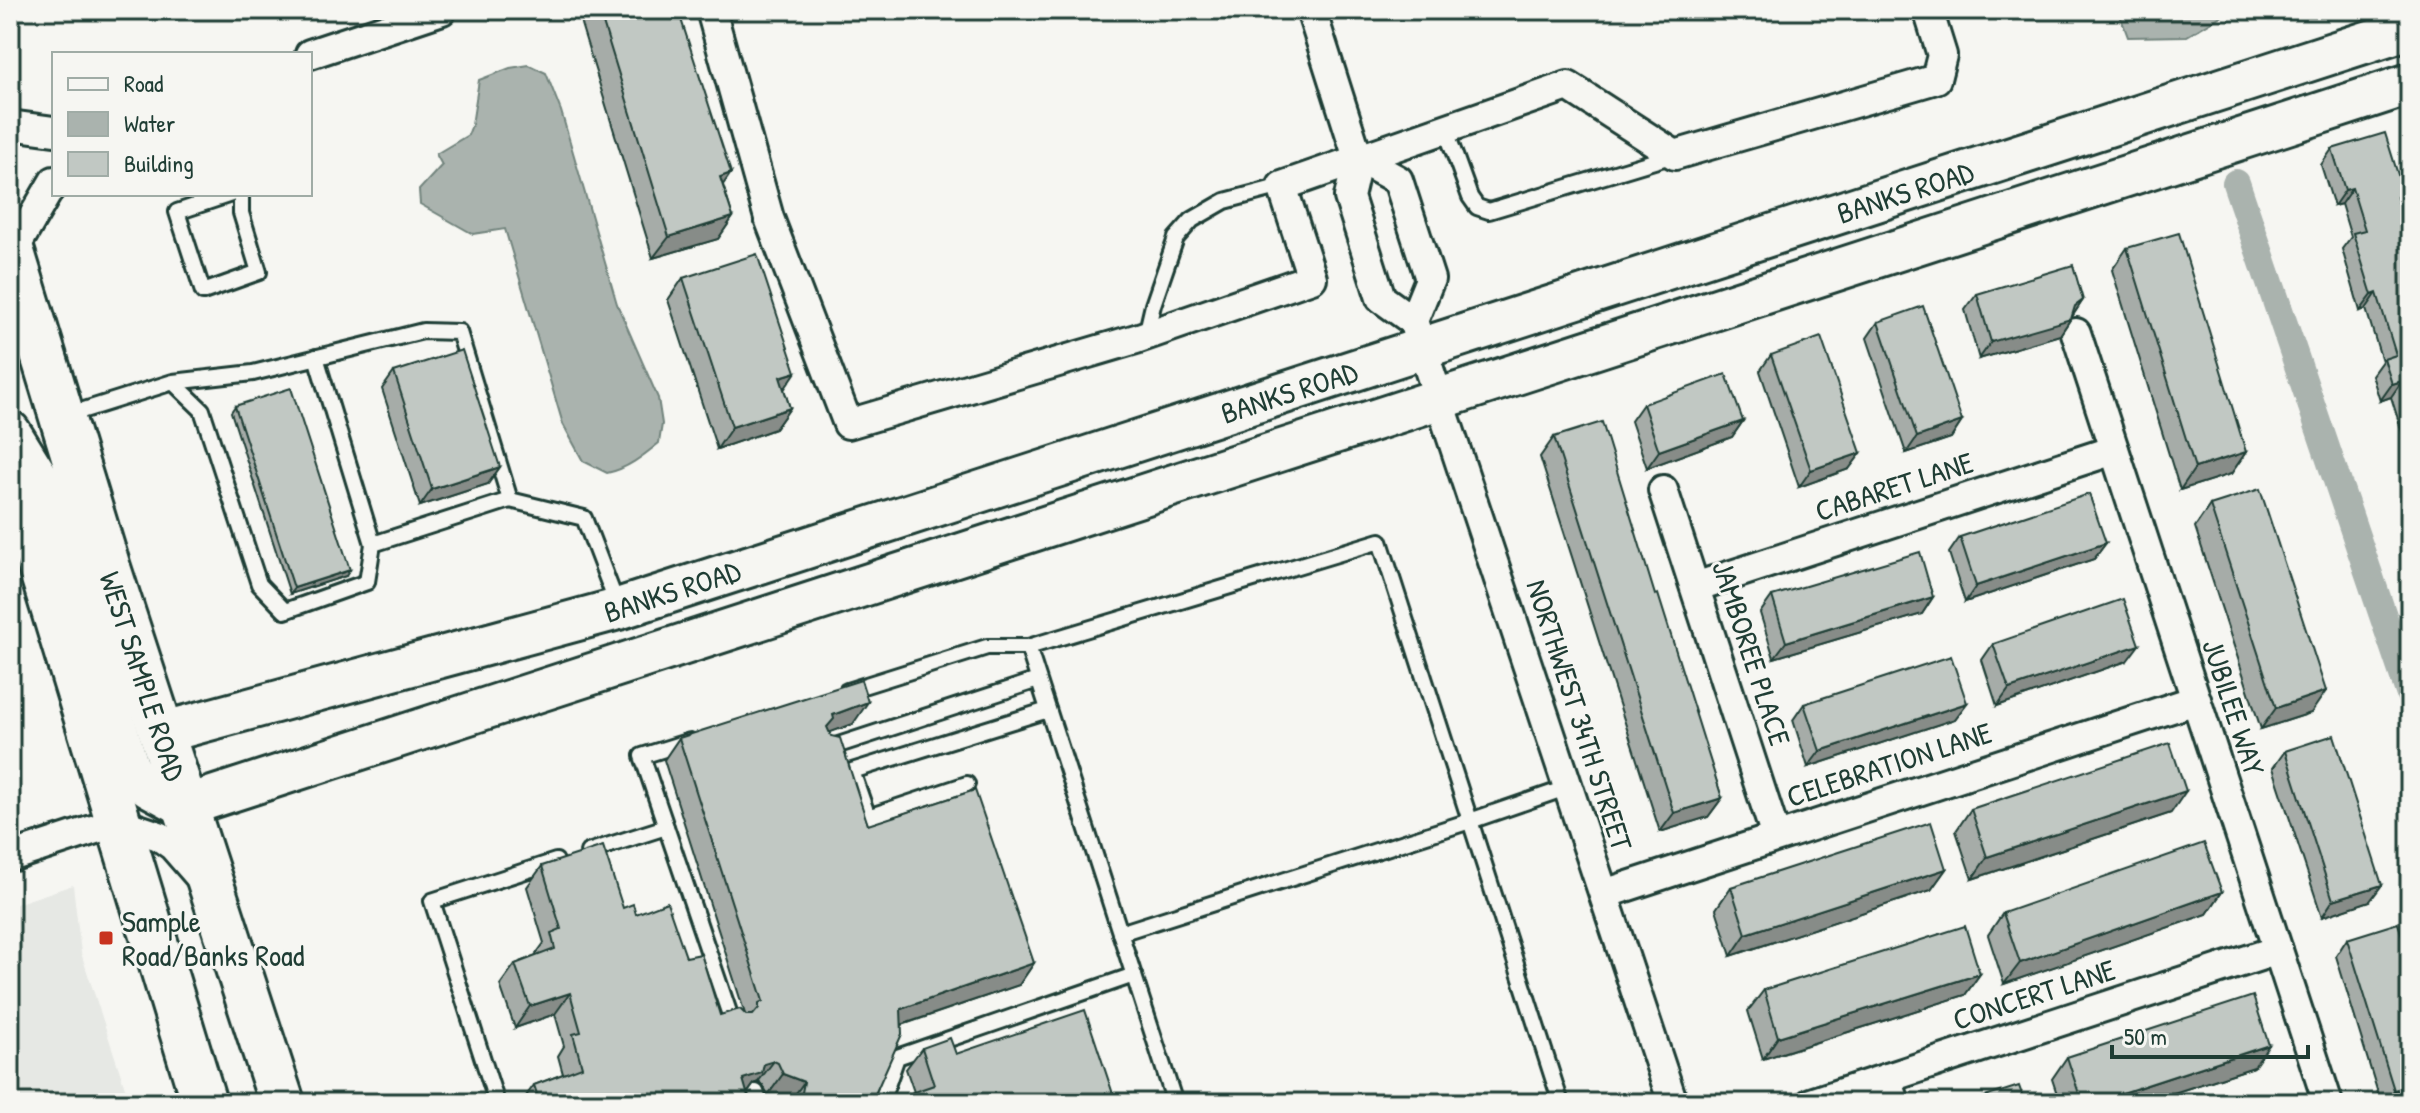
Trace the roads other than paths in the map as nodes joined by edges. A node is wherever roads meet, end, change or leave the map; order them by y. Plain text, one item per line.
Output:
1 (711, 10) edge
2 (1311, 10) edge
3 (1928, 10) edge
4 (429, 12) edge
5 (2405, 29) edge
6 (312, 53) edge
7 (2410, 84) edge
8 (10, 125) edge
9 (1445, 128) junction
10 (52, 131) edge
11 (1675, 155) junction
12 (1358, 158) junction
13 (52, 184) edge
14 (1282, 186) junction
15 (225, 196) edge
16 (241, 196) edge
17 (11, 250) edge
18 (2076, 333) edge
19 (1418, 335) junction
20 (1146, 336) junction
21 (316, 357) junction
22 (173, 382) junction
23 (1438, 398) junction
24 (61, 417) junction
25 (10, 432) edge
26 (2114, 450) junction
27 (10, 466) edge
28 (1663, 490) dead end
29 (510, 500) junction
30 (373, 544) junction
31 (1695, 587) junction
32 (618, 609) junction
33 (1028, 647) junction
34 (1038, 680) junction
35 (837, 694) edge
36 (2196, 700) junction
37 (1048, 710) junction
38 (161, 733) junction
39 (702, 737) edge
40 (822, 750) edge
41 (967, 784) dead end
42 (1569, 787) junction
43 (185, 806) junction
44 (1470, 821) junction
45 (117, 822) junction
46 (666, 827) junction
47 (1776, 837) junction
48 (10, 857) edge
49 (1604, 894) junction
50 (216, 895) junction
51 (1120, 933) junction
52 (2278, 950) junction
53 (1134, 975) junction
54 (734, 1027) edge
55 (1891, 1091) edge
56 (204, 1103) edge
57 (282, 1103) edge
58 (497, 1103) edge
59 (881, 1103) edge
60 (1175, 1103) edge
61 (1561, 1103) edge
62 (1673, 1103) edge
63 (1811, 1103) edge
64 (2328, 1103) edge

1 - 20 street
2 - 12 street
3 - 11 street
4 - 6 street
5 - 19 street, BANKS ROAD
7 - 23 street, BANKS ROAD
8 - 10 street
9 - 11 street
9 - 11 lane
9 - 12 street
12 - 14 street
12 - 19 street
12 - 19 street
13 - 17 street
14 - 20 lane
14 - 20 street
15 - 16 lane
17 - 24 main road, WEST SAMPLE ROAD
18 - 26 street, JUBILEE WAY
19 - 23 street, NORTHWEST 34TH STREET
19 - 32 street, BANKS ROAD
21 - 22 lane
21 - 29 lane
21 - 30 lane
22 - 24 lane
22 - 30 lane
23 - 42 street, NORTHWEST 34TH STREET
23 - 43 street, BANKS ROAD
24 - 38 main road, WEST SAMPLE ROAD
25 - 43 street
26 - 31 street, CABARET LANE
26 - 36 street, JUBILEE WAY
27 - 45 main road
28 - 31 street, JAMBOREE PLACE
29 - 30 lane
29 - 32 lane
31 - 47 street, JAMBOREE PLACE
32 - 38 street, BANKS ROAD
33 - 34 lane
33 - 35 lane
33 - 44 lane
34 - 37 lane
34 - 40 lane
36 - 47 street, CELEBRATION LANE
36 - 52 street, JUBILEE WAY
37 - 41 lane
37 - 51 lane
38 - 43 main road, WEST SAMPLE ROAD
39 - 46 lane
42 - 44 lane
42 - 49 street, NORTHWEST 34TH STREET
43 - 50 main road, WEST SAMPLE ROAD
44 - 51 lane
44 - 61 lane
45 - 48 street
45 - 50 street
45 - 56 main road
46 - 54 lane
46 - 58 lane
47 - 49 street, CELEBRATION LANE
49 - 62 street, NORTHWEST 34TH STREET
50 - 57 main road, WEST SAMPLE ROAD
51 - 53 lane
52 - 55 street, CONCERT LANE
52 - 64 street, JUBILEE WAY
53 - 59 lane
53 - 60 lane
55 - 63 street, CONCERT LANE

